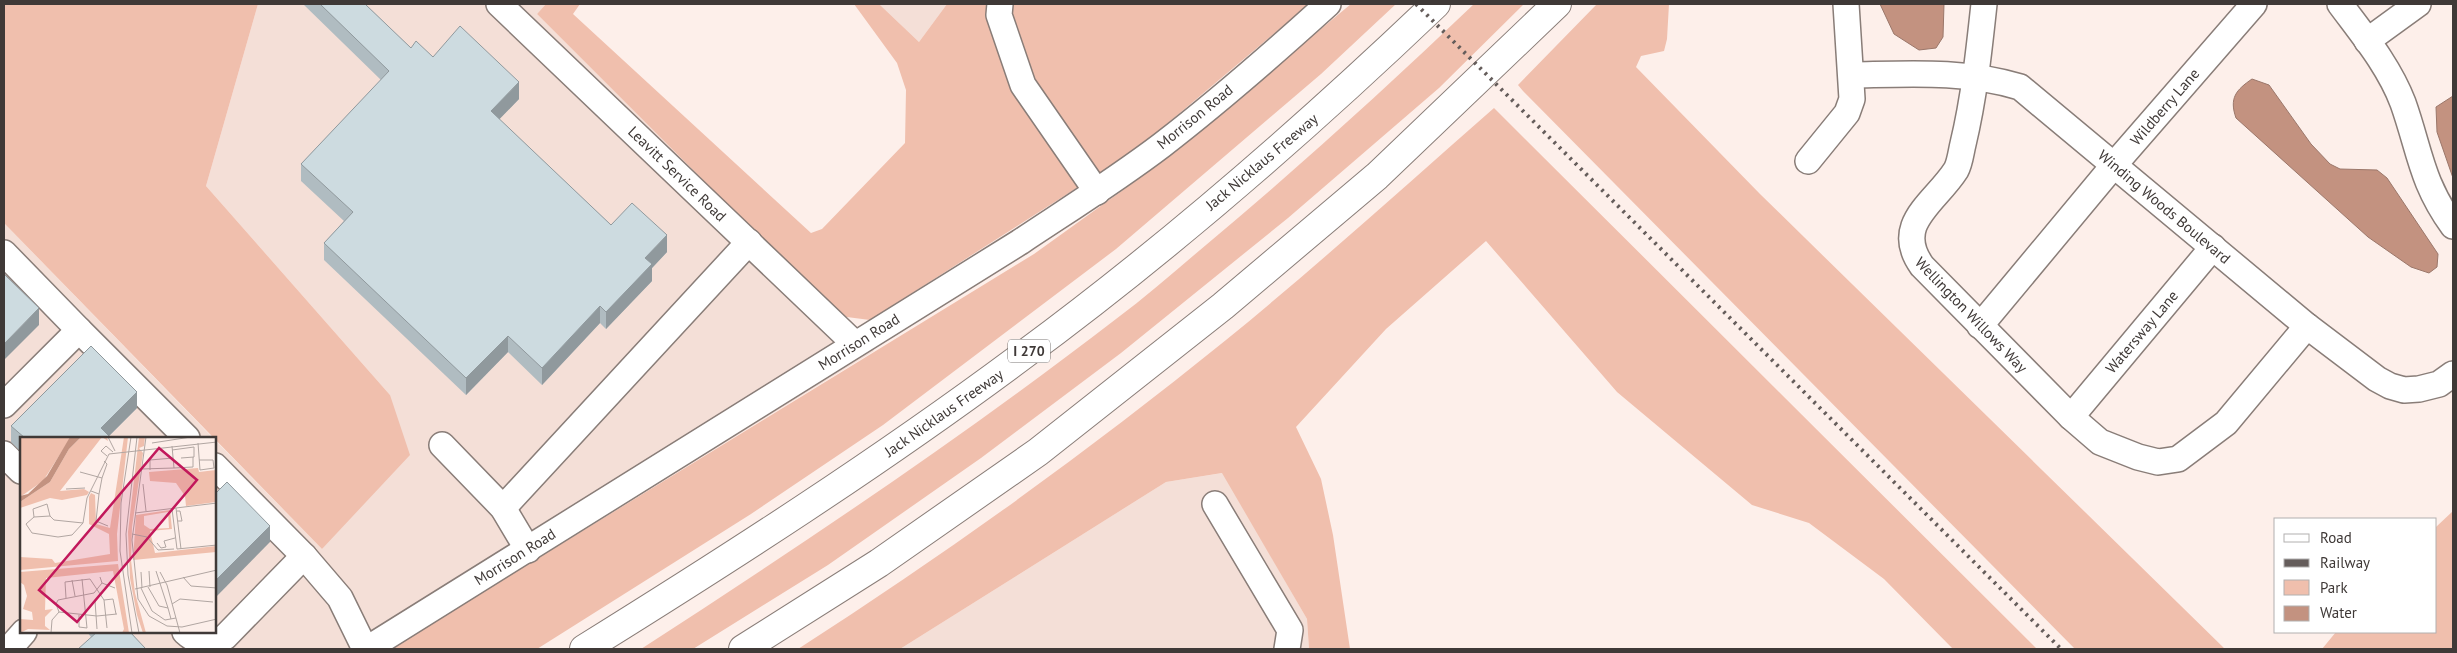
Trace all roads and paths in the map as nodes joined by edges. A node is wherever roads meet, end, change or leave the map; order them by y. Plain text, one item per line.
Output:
1 (499, 4) edge
2 (1000, 4) edge
3 (1328, 4) edge
4 (1436, 4) edge
5 (1557, 4) edge
6 (1846, 4) edge
7 (1984, 4) edge
8 (2254, 4) edge
9 (2340, 4) edge
10 (2418, 4) edge
11 (2368, 41) junction
12 (1852, 75) junction
13 (1976, 76) junction
14 (1808, 161) dead end
15 (2114, 165) junction
16 (1097, 192) junction
17 (2453, 226) edge
18 (749, 242) junction
19 (2213, 247) junction
20 (4, 254) edge
21 (1980, 326) junction
22 (2307, 326) junction
23 (79, 330) junction
24 (855, 344) junction
25 (2453, 374) edge
26 (4, 404) edge
27 (2071, 417) junction
28 (186, 437) edge
29 (442, 445) dead end
30 (4, 454) edge
31 (216, 467) edge
32 (20, 470) edge
33 (1215, 504) dead end
34 (503, 508) junction
35 (528, 550) junction
36 (304, 556) junction
37 (23, 633) edge
38 (187, 633) edge
39 (8, 649) edge
40 (366, 649) edge
41 (584, 649) edge
42 (743, 649) edge
43 (1287, 649) edge

1 - 18 street, Leavitt Service Road
2 - 16 street
3 - 16 street, Morrison Road
4 - 41 highway, Jack Nicklaus Freeway / I 270
5 - 42 highway
6 - 12 street
7 - 13 street, Wellington Willows Way
8 - 15 street, Wildberry Lane
9 - 11 street
10 - 11 street
11 - 17 street
12 - 13 street, Winding Woods Boulevard
12 - 14 street
13 - 15 street, Winding Woods Boulevard
13 - 21 street, Wellington Willows Way
15 - 19 street, Winding Woods Boulevard
15 - 21 street, Wildberry Lane
16 - 24 street, Morrison Road
18 - 24 street, Leavitt Service Road
18 - 34 street
19 - 22 street, Winding Woods Boulevard
19 - 27 street, Watersway Lane
20 - 23 street
21 - 27 street, Wellington Willows Way
22 - 25 street, Winding Woods Boulevard
22 - 27 street, Wellington Willows Way
23 - 26 street
23 - 28 street
24 - 35 street, Morrison Road
29 - 34 street
30 - 32 street
31 - 36 street
33 - 43 street
34 - 35 street
35 - 40 street, Morrison Road
36 - 38 street
36 - 40 street
37 - 39 street

